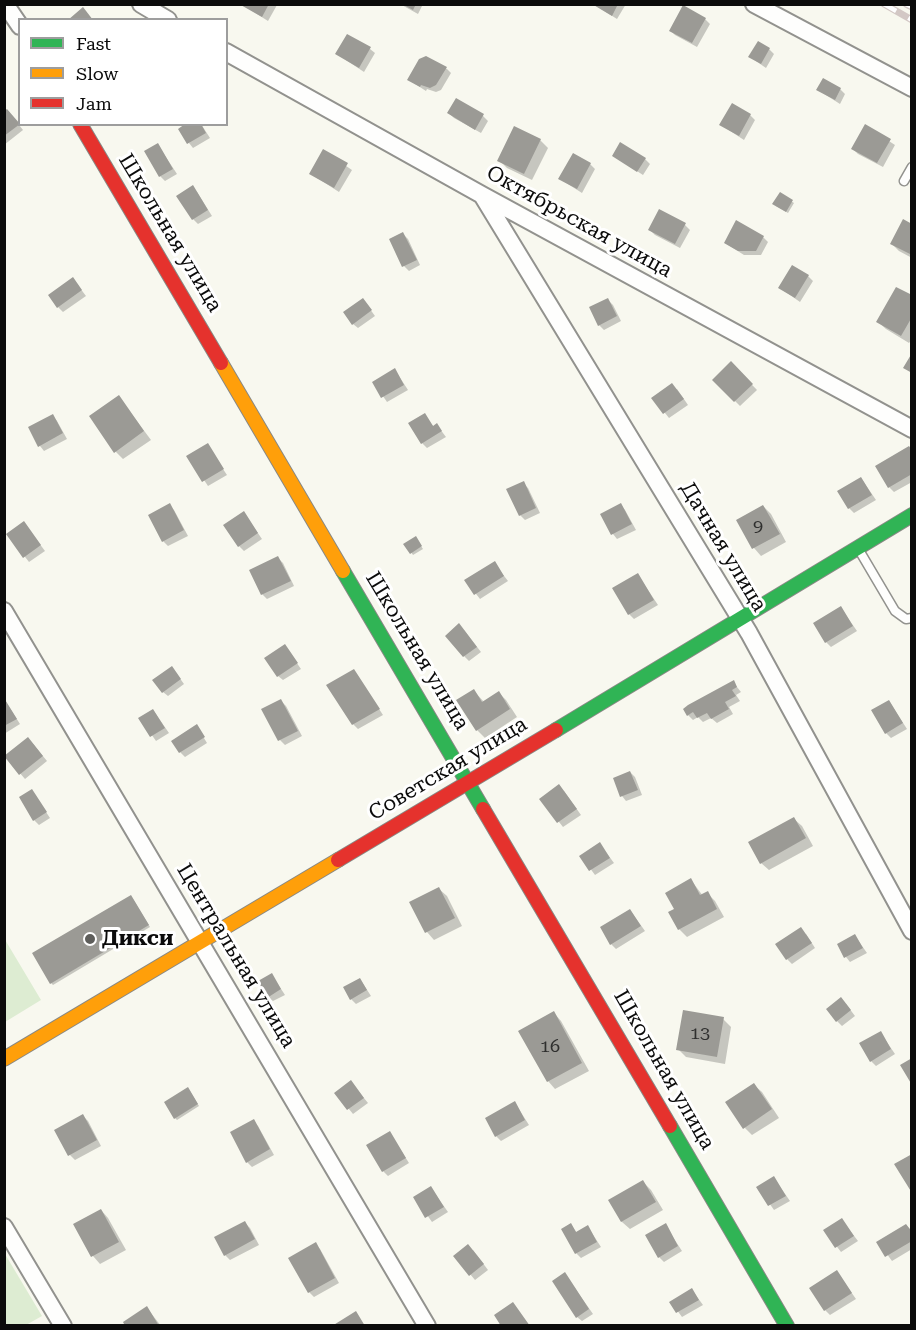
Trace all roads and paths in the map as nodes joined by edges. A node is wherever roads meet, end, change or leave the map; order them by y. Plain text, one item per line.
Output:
1 (6, 4) edge
2 (141, 4) edge
3 (754, 4) edge
4 (165, 18) edge
5 (18, 23) edge
6 (228, 53) edge
7 (912, 88) edge
8 (81, 126) edge
9 (912, 167) edge
10 (904, 181) dead end
11 (482, 195) junction
12 (912, 429) edge
13 (912, 515) edge
14 (858, 548) junction
15 (4, 611) edge
16 (912, 618) edge
17 (741, 620) junction
18 (468, 781) junction
19 (912, 931) edge
20 (200, 941) junction
21 (4, 1059) edge
22 (4, 1227) edge
23 (63, 1326) edge
24 (427, 1326) edge
25 (787, 1326) edge

1 - 5 street
2 - 4 street
3 - 7 street
6 - 11 street, Октябрьская улица
8 - 18 street, Школьная улица
9 - 10 lane
11 - 12 street, Октябрьская улица
11 - 17 street, Дачная улица
13 - 14 street, Советская улица
14 - 16 lane
14 - 17 street, Советская улица
15 - 20 street, Центральная улица
17 - 18 street, Советская улица
17 - 19 street, Дачная улица
18 - 20 street, Советская улица
18 - 25 street, Школьная улица
20 - 21 street, Советская улица
20 - 24 street, Центральная улица
22 - 23 street

